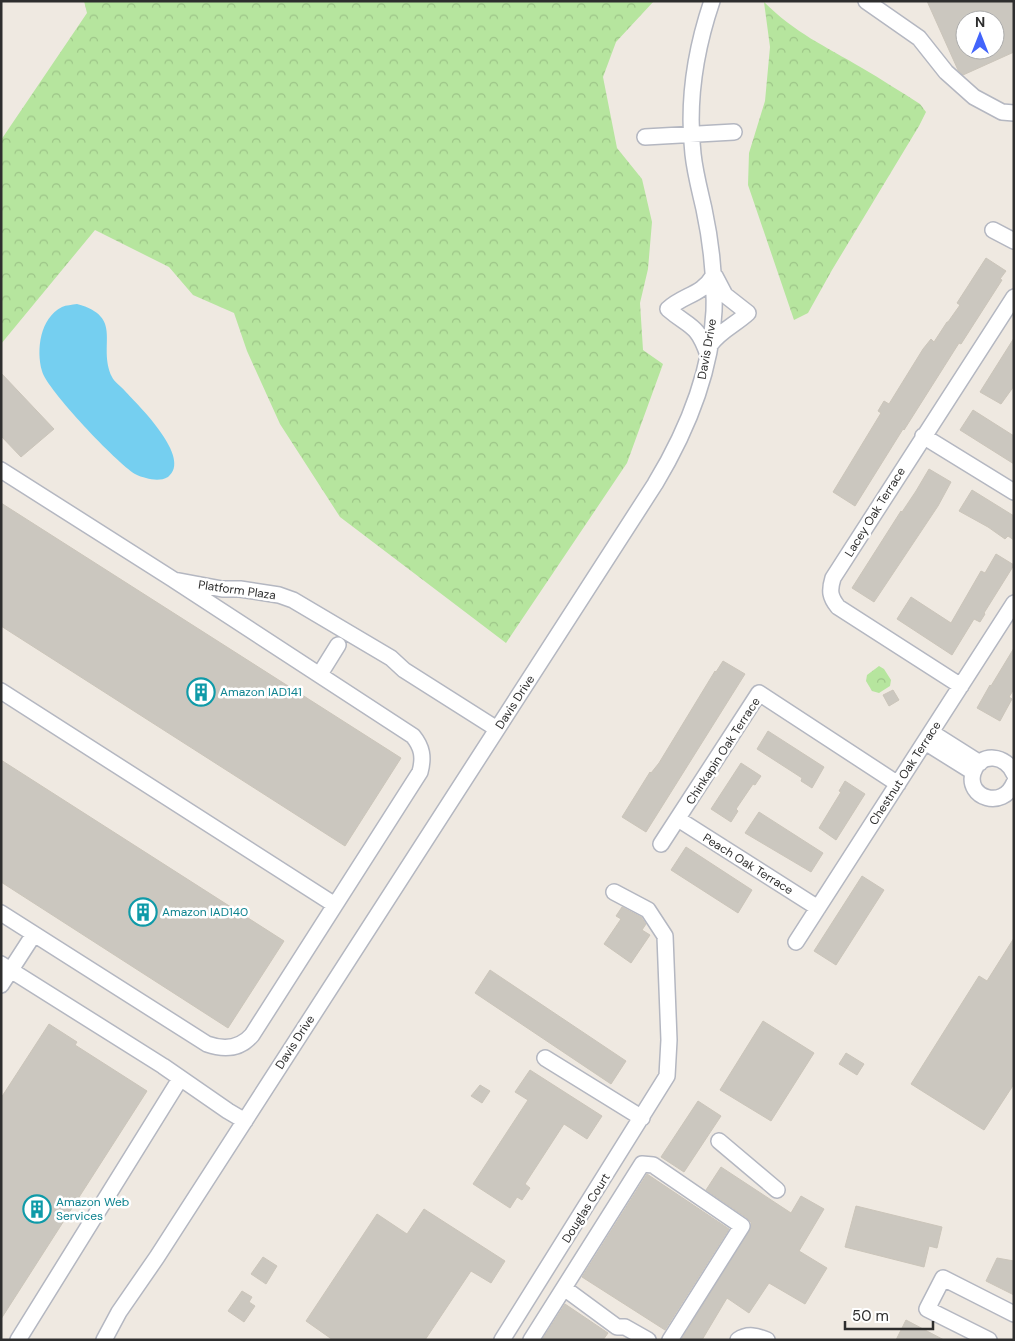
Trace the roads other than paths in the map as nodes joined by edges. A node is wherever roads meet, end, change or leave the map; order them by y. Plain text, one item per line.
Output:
1 (712, 1) edge
2 (866, 1) edge
3 (1014, 113) edge
4 (734, 132) dead end
5 (691, 134) junction
6 (645, 137) dead end
7 (993, 230) dead end
8 (1014, 241) edge
9 (713, 274) junction
10 (1014, 297) edge
11 (709, 350) junction
12 (923, 436) junction
13 (1, 470) edge
14 (1014, 492) edge
15 (174, 580) junction
16 (1014, 603) edge
17 (338, 645) dead end
18 (320, 674) junction
19 (961, 686) junction
20 (1, 691) edge
21 (497, 729) junction
22 (928, 737) junction
23 (977, 768) junction
24 (1014, 774) edge
25 (1014, 783) edge
26 (898, 784) junction
27 (1008, 800) edge
28 (678, 819) junction
29 (661, 844) dead end
30 (614, 892) dead end
31 (335, 906) junction
32 (818, 908) junction
33 (1, 913) edge
34 (34, 934) junction
35 (796, 942) dead end
36 (6, 967) edge
37 (1, 984) edge
38 (545, 1058) dead end
39 (180, 1079) junction
40 (642, 1118) junction
41 (245, 1121) junction
42 (719, 1141) dead end
43 (777, 1190) dead end
44 (592, 1199) junction
45 (612, 1213) junction
46 (564, 1288) junction
47 (524, 1307) junction
48 (1014, 1314) edge
49 (542, 1322) junction
50 (613, 1333) edge
51 (18, 1340) edge
52 (104, 1340) edge
53 (502, 1340) edge
54 (531, 1340) edge
55 (648, 1340) edge
56 (670, 1340) edge
57 (738, 1340) edge
58 (767, 1340) edge
59 (989, 1340) edge

1 - 5 street, Davis Drive
2 - 3 street
4 - 5 street
5 - 6 street
5 - 9 street, Davis Drive
7 - 8 street
9 - 11 street, Davis Drive
9 - 11 street
9 - 11 street
10 - 12 street, Lacey Oak Terrace
11 - 21 street, Davis Drive
12 - 14 street
12 - 19 street, Lacey Oak Terrace
13 - 15 street, Platform Plaza
15 - 18 street
15 - 21 street, Platform Plaza
16 - 19 street, Chestnut Oak Terrace
17 - 18 street
18 - 31 street
19 - 22 street, Chestnut Oak Terrace
20 - 31 street
21 - 41 street, Davis Drive
22 - 23 street
22 - 26 street, Chestnut Oak Terrace
23 - 24 street
23 - 27 street
25 - 27 street
26 - 28 street, Chinkapin Oak Terrace
26 - 32 street, Chestnut Oak Terrace
28 - 29 street, Chinkapin Oak Terrace
28 - 32 street, Peach Oak Terrace
30 - 40 street, Douglas Court
31 - 34 street
32 - 35 street, Chestnut Oak Terrace
33 - 34 street
34 - 36 street
36 - 37 street
36 - 39 street
38 - 40 street
39 - 41 street
39 - 51 street
40 - 44 street, Douglas Court
41 - 52 street, Davis Drive
42 - 43 street
44 - 45 street
44 - 47 street, Douglas Court
45 - 46 street
45 - 56 street
46 - 49 street
46 - 50 street
47 - 49 street
47 - 53 street, Douglas Court
48 - 59 street
49 - 54 street
50 - 55 street
57 - 58 street

